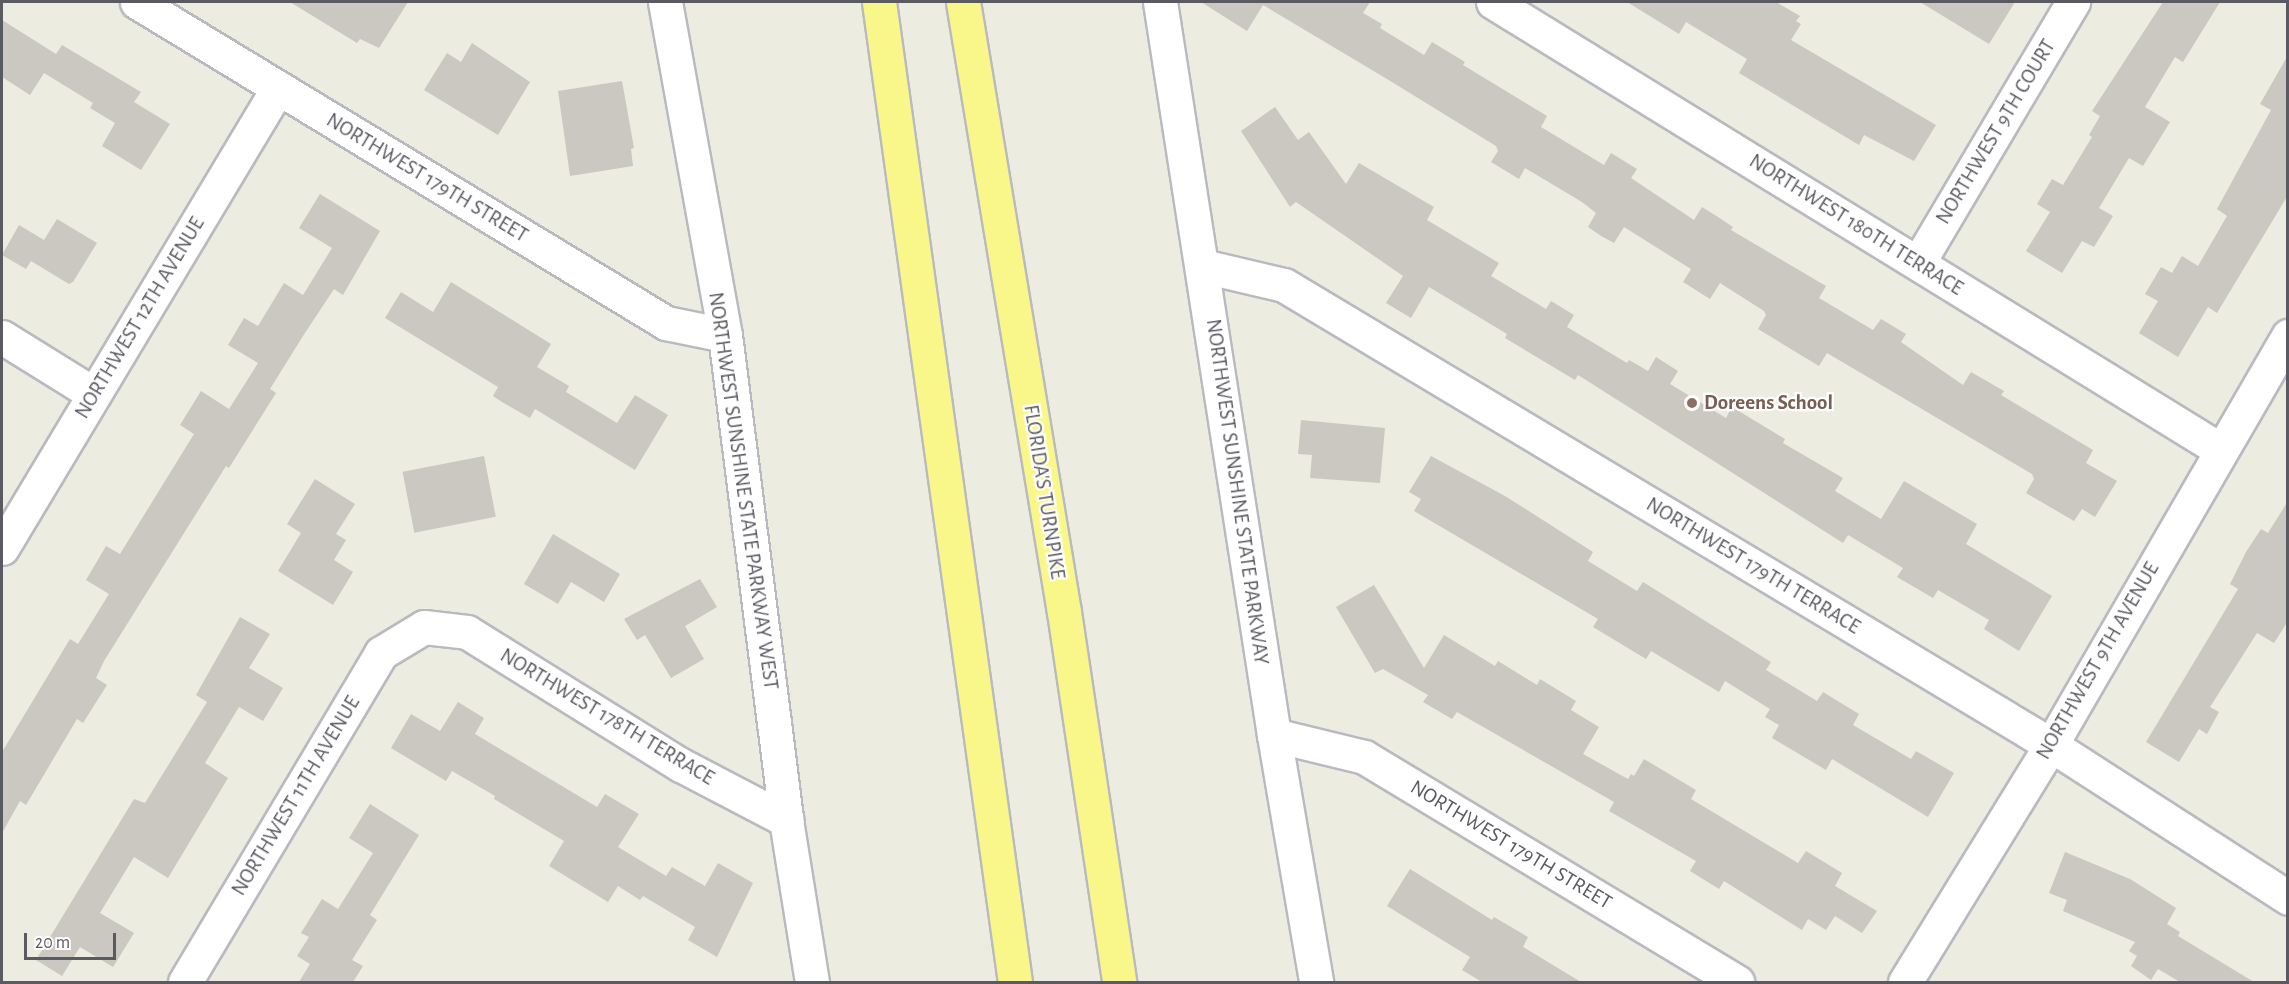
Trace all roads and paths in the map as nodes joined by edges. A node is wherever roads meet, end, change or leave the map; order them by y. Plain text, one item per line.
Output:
1 (137, 2) edge
2 (665, 2) edge
3 (879, 2) edge
4 (963, 2) edge
5 (1160, 2) edge
6 (1493, 2) edge
7 (2073, 2) edge
8 (278, 88) junction
9 (1918, 263) junction
10 (1203, 266) junction
11 (725, 335) junction
12 (2288, 336) edge
13 (2, 337) edge
14 (94, 394) junction
15 (2219, 449) junction
16 (2, 548) edge
17 (424, 627) joint
18 (1274, 735) junction
19 (2050, 745) junction
20 (786, 820) junction
21 (2288, 898) edge
22 (184, 982) edge
23 (812, 982) edge
24 (1015, 982) edge
25 (1119, 982) edge
26 (1316, 982) edge
27 (1737, 982) edge
28 (1905, 982) edge

1 - 8 street, NORTHWEST 179TH STREET
2 - 11 street, NORTHWEST SUNSHINE STATE PARKWAY WEST
3 - 24 highway
4 - 25 highway, FLORIDA'S TURNPIKE
5 - 10 street, NORTHWEST SUNSHINE STATE PARKWAY
6 - 9 street, NORTHWEST 180TH TERRACE
7 - 9 street, NORTHWEST 9TH COURT
8 - 11 street, NORTHWEST 179TH STREET
8 - 14 street, NORTHWEST 12TH AVENUE
9 - 15 street, NORTHWEST 180TH TERRACE
10 - 18 street, NORTHWEST SUNSHINE STATE PARKWAY
10 - 19 street, NORTHWEST 179TH TERRACE
11 - 20 street, NORTHWEST SUNSHINE STATE PARKWAY WEST
12 - 15 street, NORTHWEST 9TH AVENUE
13 - 14 street
14 - 16 street, NORTHWEST 12TH AVENUE
15 - 19 street, NORTHWEST 9TH AVENUE
17 - 20 street, NORTHWEST 178TH TERRACE
17 - 22 street, NORTHWEST 11TH AVENUE
18 - 26 street, NORTHWEST SUNSHINE STATE PARKWAY
18 - 27 street, NORTHWEST 179TH STREET
19 - 21 street, NORTHWEST 179TH TERRACE
19 - 28 street, NORTHWEST 9TH AVENUE
20 - 23 street, NORTHWEST SUNSHINE STATE PARKWAY WEST

